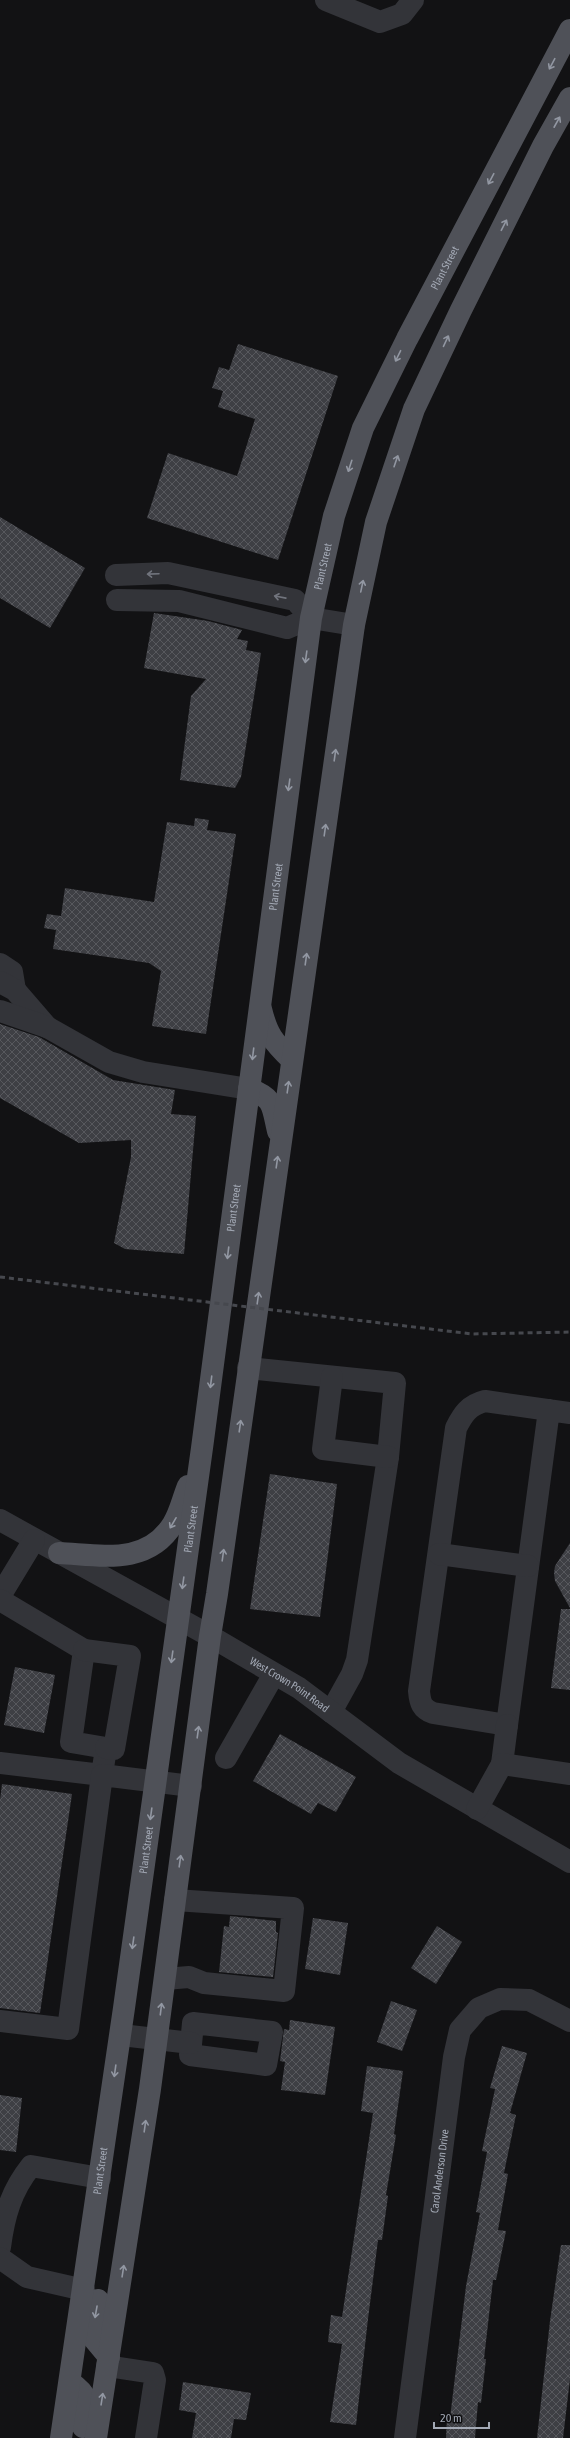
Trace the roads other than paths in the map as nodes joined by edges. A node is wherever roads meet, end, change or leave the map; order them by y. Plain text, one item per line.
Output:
1 (326, 0) edge
2 (412, 0) edge
3 (570, 30) edge
4 (570, 98) edge
5 (116, 575) dead end
6 (201, 581) junction
7 (250, 591) junction
8 (117, 600) dead end
9 (195, 605) junction
10 (245, 617) junction
11 (312, 618) junction
12 (354, 625) junction
13 (0, 964) edge
14 (8, 986) edge
15 (260, 1002) junction
16 (0, 1011) edge
17 (47, 1027) junction
18 (292, 1060) junction
19 (249, 1089) junction
20 (280, 1140) junction
21 (248, 1368) junction
22 (332, 1377) junction
23 (560, 1412) edge
24 (202, 1448) junction
25 (388, 1457) junction
26 (0, 1520) edge
27 (34, 1540) junction
28 (59, 1553) junction
29 (439, 1554) junction
30 (528, 1566) junction
31 (0, 1596) edge
32 (0, 1600) edge
33 (178, 1619) junction
34 (210, 1636) junction
35 (84, 1650) junction
36 (274, 1674) junction
37 (331, 1712) junction
38 (507, 1725) junction
39 (106, 1748) junction
40 (226, 1758) dead end
41 (0, 1763) edge
42 (502, 1764) junction
43 (570, 1774) edge
44 (102, 1775) junction
45 (155, 1782) junction
46 (191, 1786) junction
47 (477, 1808) junction
48 (570, 1862) edge
49 (175, 1900) junction
50 (165, 1979) junction
51 (0, 2021) edge
52 (570, 2021) edge
53 (120, 2035) junction
54 (157, 2039) junction
55 (191, 2043) dead end
56 (100, 2178) junction
57 (0, 2247) edge
58 (0, 2258) edge
59 (84, 2290) junction
60 (108, 2362) junction
61 (70, 2382) junction
62 (61, 2438) edge
63 (81, 2438) edge
64 (96, 2438) edge
65 (146, 2438) edge
66 (405, 2438) edge

1 - 2 street
3 -> 11 main road, Plant Street
12 -> 4 main road
6 -> 5 street
6 - 7 street
6 - 9 street
7 - 10 street
11 -> 7 street
8 - 9 street
9 - 10 street
10 - 11 street
11 - 12 street
11 -> 15 main road, Plant Street
18 -> 12 main road
13 - 14 street
14 - 17 street
15 - 18 main road
15 -> 19 main road, Plant Street
16 - 17 street
17 - 19 street
20 -> 18 main road
19 - 20 main road
19 -> 24 main road, Plant Street
21 -> 20 main road
21 - 22 street
34 -> 21 main road
22 - 25 street
22 - 25 street
23 - 29 street
23 - 30 street
24 -> 28 main road
24 -> 33 main road, Plant Street
25 - 37 street
26 - 27 street, West Crown Point Road
27 - 28 street, West Crown Point Road
27 - 31 street
28 - 33 street, West Crown Point Road
29 - 30 street
29 - 38 street
30 - 38 street
32 - 35 street
33 - 34 street, West Crown Point Road
33 -> 45 main road, Plant Street
34 - 36 street, West Crown Point Road
46 -> 34 main road
35 - 39 street
35 - 39 street
36 - 37 street, West Crown Point Road
36 - 40 street
37 - 47 street, West Crown Point Road
38 - 42 street
39 - 44 street
41 - 44 street
42 - 43 street
42 - 47 street
44 - 45 street
44 - 51 street
45 - 46 street
45 -> 53 main road, Plant Street
49 -> 46 main road
47 - 48 street, West Crown Point Road
49 - 50 main road
49 - 50 street
54 -> 50 main road
52 - 66 street, Carol Anderson Drive
53 - 54 street
53 -> 56 main road, Plant Street
54 - 55 street
60 -> 54 main road
56 - 57 street
56 - 59 main road, Plant Street
56 -> 60 main road
58 - 59 street
59 - 61 main road, Plant Street
64 -> 60 main road
60 - 65 street
61 - 62 main road, Plant Street
61 - 63 main road

